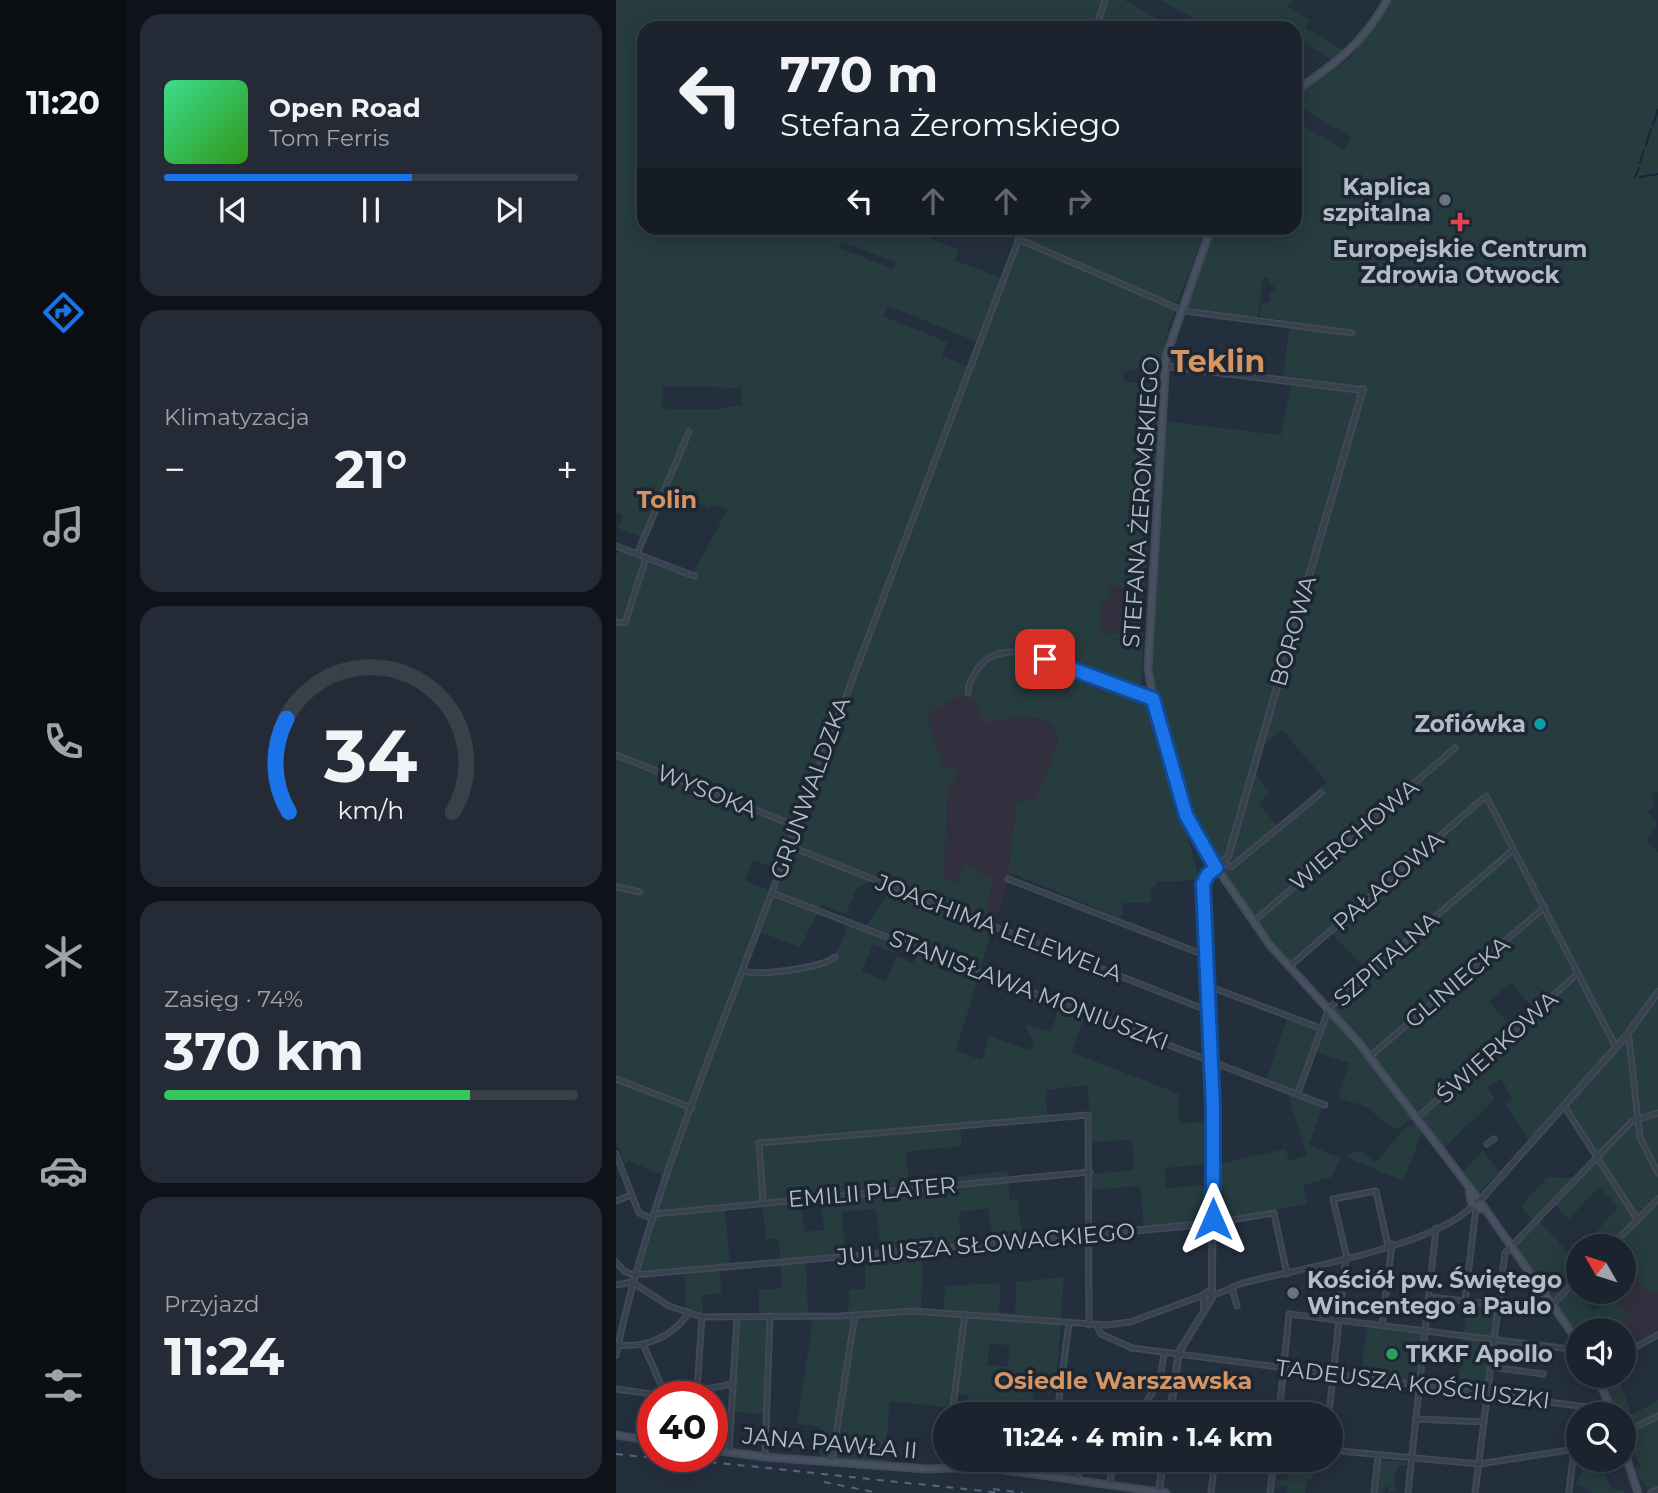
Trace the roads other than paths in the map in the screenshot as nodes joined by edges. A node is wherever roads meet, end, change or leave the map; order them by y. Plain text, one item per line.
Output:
1 (1105, 0) edge
2 (1387, 0) edge
3 (1098, 21) edge
4 (1302, 86) edge
5 (1020, 235) edge
6 (1208, 235) edge
7 (1018, 239) junction
8 (1180, 309) junction
9 (1352, 333) dead end
10 (1165, 366) junction
11 (689, 432) dead end
12 (616, 546) edge
13 (637, 554) junction
14 (646, 558) junction
15 (694, 576) dead end
16 (616, 622) edge
17 (968, 693) dead end
18 (1153, 699) junction
19 (1455, 748) dead end
20 (616, 755) edge
21 (1321, 793) dead end
22 (797, 827) junction
23 (789, 846) junction
24 (1513, 850) junction
25 (1224, 863) junction
26 (1216, 868) junction
27 (1008, 879) dead end
28 (616, 887) edge
29 (640, 892) dead end
30 (772, 892) junction
31 (1545, 907) junction
32 (1252, 923) junction
33 (1207, 956) junction
34 (835, 957) dead end
35 (1290, 966) junction
36 (743, 971) junction
37 (1577, 975) junction
38 (1208, 986) junction
39 (1658, 992) edge
40 (1329, 1008) junction
41 (1209, 1011) junction
42 (1320, 1028) junction
43 (1626, 1036) junction
44 (1616, 1046) junction
45 (1369, 1057) junction
46 (1211, 1060) junction
47 (616, 1079) edge
48 (1298, 1094) junction
49 (1325, 1105) dead end
50 (1564, 1106) junction
51 (692, 1108) junction
52 (1658, 1113) edge
53 (1416, 1119) junction
54 (1638, 1119) junction
55 (1494, 1139) dead end
56 (1487, 1144) dead end
57 (616, 1155) edge
58 (1596, 1158) junction
59 (1090, 1172) junction
60 (1658, 1173) edge
61 (631, 1195) junction
62 (1658, 1199) edge
63 (616, 1201) edge
64 (1477, 1201) junction
65 (763, 1202) junction
66 (654, 1217) junction
67 (1637, 1219) junction
68 (1213, 1223) junction
69 (1436, 1228) junction
70 (1623, 1234) edge
71 (1090, 1235) junction
72 (1390, 1245) junction
73 (1511, 1247) junction
74 (1345, 1260) junction
75 (616, 1262) edge
76 (1287, 1274) junction
77 (634, 1275) junction
78 (632, 1282) junction
79 (616, 1284) edge
80 (1232, 1288) junction
81 (1566, 1290) edge
82 (1209, 1296) junction
83 (1430, 1297) junction
84 (1465, 1302) junction
85 (1499, 1305) junction
86 (1552, 1305) junction
87 (1237, 1306) dead end
88 (965, 1314) junction
89 (687, 1315) junction
90 (855, 1315) junction
91 (770, 1316) junction
92 (702, 1317) junction
93 (737, 1317) junction
94 (1339, 1320) junction
95 (1069, 1323) junction
96 (1089, 1325) junction
97 (1382, 1325) junction
98 (1566, 1325) edge
99 (1097, 1326) junction
100 (1427, 1330) junction
101 (1658, 1335) edge
102 (1494, 1339) junction
103 (643, 1344) junction
104 (618, 1345) junction
105 (1636, 1347) edge
106 (1566, 1348) edge
107 (1164, 1353) junction
108 (1178, 1354) junction
109 (616, 1355) edge
110 (1491, 1367) junction
111 (1284, 1368) junction
112 (1333, 1374) junction
113 (1543, 1374) dead end
114 (659, 1381) edge
115 (698, 1381) edge
116 (733, 1384) junction
117 (728, 1385) edge
118 (1421, 1385) junction
119 (616, 1389) edge
120 (637, 1392) edge
121 (1488, 1394) junction
122 (954, 1402) edge
123 (1059, 1402) edge
124 (1147, 1402) edge
125 (1172, 1402) edge
126 (1280, 1402) edge
127 (1330, 1402) edge
128 (1566, 1404) edge
129 (1658, 1416) edge
130 (1416, 1419) junction
131 (1484, 1422) junction
132 (1636, 1427) edge
133 (616, 1435) edge
134 (637, 1438) edge
135 (1566, 1450) edge
136 (729, 1452) joint
137 (1343, 1453) edge
138 (765, 1457) junction
139 (1378, 1457) junction
140 (832, 1460) junction
141 (1411, 1460) junction
142 (1479, 1464) junction
143 (933, 1469) edge
144 (1025, 1472) edge
145 (1049, 1472) edge
146 (1080, 1472) edge
147 (1112, 1472) edge
148 (1162, 1472) edge
149 (1213, 1472) edge
150 (1272, 1472) edge
151 (1572, 1472) edge
152 (1631, 1472) edge
153 (1049, 1475) junction
154 (1077, 1480) junction
155 (1109, 1485) junction
156 (1658, 1490) edge
157 (1159, 1492) edge
158 (1270, 1492) edge
159 (1166, 1493) edge
160 (1211, 1493) edge
161 (1374, 1493) edge
162 (1408, 1493) edge
163 (1475, 1493) edge
164 (1569, 1493) edge
165 (1638, 1493) edge
166 (1651, 1493) edge

1 - 3 street
2 - 4 main road
5 - 7 street, GRUNWALDZKA
6 - 8 main road, STEFANA ŻEROMSKIEGO
7 - 8 street
7 - 22 street, GRUNWALDZKA
8 - 9 street
8 - 10 main road, STEFANA ŻEROMSKIEGO
10 - 18 main road, STEFANA ŻEROMSKIEGO
10 - 25 street, BOROWA
11 - 13 street
12 - 13 street
13 - 14 street
14 - 15 street
14 - 16 street
17 - 18 street
18 - 26 main road, STEFANA ŻEROMSKIEGO
19 - 32 street, WIERCHOWA
20 - 22 street, WYSOKA
21 - 25 street
22 - 23 street, GRUNWALDZKA
23 - 30 street, GRUNWALDZKA
23 - 41 street, JOACHIMA LELEWELA
24 - 31 street
24 - 35 street, PAŁACOWA
24 - 40 street, SZPITALNA
25 - 26 street
26 - 32 main road, STEFANA ŻEROMSKIEGO
26 - 33 street
27 - 33 street
28 - 29 street
30 - 36 street, GRUNWALDZKA
30 - 46 street, STANISŁAWA MONIUSZKI
31 - 37 street
31 - 45 street, GLINIECKA
32 - 35 main road, STEFANA ŻEROMSKIEGO
33 - 38 street
34 - 36 street
35 - 40 main road, STEFANA ŻEROMSKIEGO
36 - 51 street, GRUNWALDZKA
37 - 44 street
37 - 53 street, ŚWIERKOWA
38 - 41 street
38 - 42 street
39 - 43 street
40 - 42 street, SZPITALNA
40 - 45 main road, STEFANA ŻEROMSKIEGO
41 - 46 street
42 - 48 street, SZPITALNA
43 - 44 street
43 - 54 street
44 - 50 street
45 - 53 main road, STEFANA ŻEROMSKIEGO
46 - 48 street, STANISŁAWA MONIUSZKI
46 - 68 street
47 - 51 street
48 - 49 street, STANISŁAWA MONIUSZKI
50 - 58 street
50 - 64 street
51 - 66 street, GRUNWALDZKA
52 - 54 street
53 - 64 main road, STEFANA ŻEROMSKIEGO
54 - 58 street
54 - 60 street
55 - 56 street
57 - 61 street
58 - 67 street
58 - 73 street
59 - 65 street, EMILII PLATER
59 - 65 street
59 - 71 street
61 - 63 street
61 - 66 street
62 - 67 street
64 - 69 street
64 - 73 main road, STEFANA ŻEROMSKIEGO
64 - 84 street
65 - 66 street, EMILII PLATER
66 - 77 street, GRUNWALDZKA
67 - 70 street
68 - 71 street, JULIUSZA SŁOWACKIEGO
68 - 76 street, JULIUSZA SŁOWACKIEGO
68 - 82 street
69 - 72 street
69 - 83 street
71 - 77 street, JULIUSZA SŁOWACKIEGO
71 - 96 street
72 - 74 street
72 - 74 street
72 - 97 street
73 - 85 street
73 - 86 main road, STEFANA ŻEROMSKIEGO
74 - 76 street
74 - 94 street
75 - 77 street
76 - 80 street
77 - 78 street, GRUNWALDZKA
78 - 79 street
78 - 89 street
78 - 104 street, GRUNWALDZKA
80 - 82 street
80 - 87 street
81 - 86 street
82 - 99 street
82 - 108 street
83 - 84 street
83 - 100 street
84 - 85 street
85 - 102 street
86 - 98 main road, STEFANA ŻEROMSKIEGO
88 - 90 street
88 - 95 street
88 - 122 street
89 - 92 street
89 - 103 street
90 - 91 street
90 - 140 street
91 - 93 street
91 - 138 street
92 - 93 street
92 - 115 street
93 - 116 street
94 - 97 street
94 - 111 street
94 - 112 street
95 - 96 street
95 - 123 street
96 - 99 street
97 - 100 street
99 - 107 street, TADEUSZA KOŚCIUSZKI
100 - 102 street
100 - 118 street
101 - 105 street
102 - 106 street
102 - 110 street
103 - 104 street
103 - 114 street
104 - 109 street, GRUNWALDZKA
107 - 108 street, TADEUSZA KOŚCIUSZKI
107 - 124 street
108 - 111 street, TADEUSZA KOŚCIUSZKI
108 - 125 street
110 - 113 street
110 - 121 street
111 - 112 street, TADEUSZA KOŚCIUSZKI
111 - 126 street
112 - 118 street, TADEUSZA KOŚCIUSZKI
112 - 127 street
116 - 117 street
116 - 136 street
118 - 121 street, TADEUSZA KOŚCIUSZKI
118 - 130 street
119 - 120 street
121 - 128 street, TADEUSZA KOŚCIUSZKI
121 - 131 street
129 - 132 street
130 - 131 street
130 - 141 street
131 - 142 street
133 - 134 main road
135 - 142 street
136 - 138 main road, JANA PAWŁA II
137 - 139 street
138 - 140 main road, JANA PAWŁA II
139 - 141 street
139 - 161 street
140 - 143 main road, JANA PAWŁA II
141 - 142 street
141 - 162 street
142 - 163 street
144 - 153 main road, JANA PAWŁA II
145 - 153 street
146 - 154 street
147 - 155 street
148 - 157 street
149 - 160 street
150 - 158 street
151 - 164 street
152 - 165 main road
153 - 154 main road, JANA PAWŁA II
154 - 155 main road, JANA PAWŁA II
155 - 157 main road, JANA PAWŁA II
156 - 166 street
157 - 159 main road, JANA PAWŁA II

